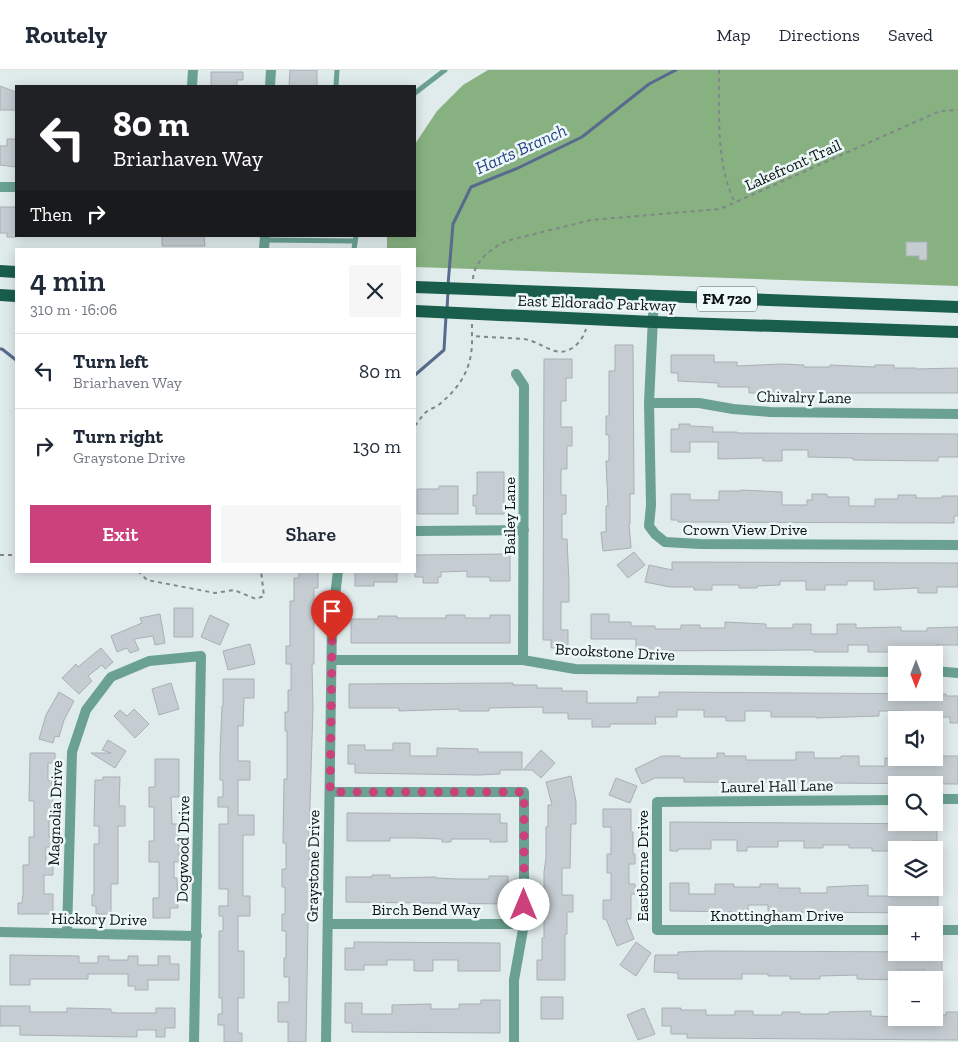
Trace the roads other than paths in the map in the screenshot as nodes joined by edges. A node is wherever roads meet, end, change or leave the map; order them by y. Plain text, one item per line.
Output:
1 (193, 70) edge
2 (271, 70) edge
3 (336, 70) edge
4 (444, 70) edge
5 (436, 72) edge
6 (192, 85) edge
7 (270, 85) edge
8 (336, 85) edge
9 (416, 92) edge
10 (0, 187) edge
11 (15, 187) edge
12 (327, 238) edge
13 (355, 239) edge
14 (264, 242) edge
15 (0, 271) edge
16 (15, 272) edge
17 (416, 287) edge
18 (0, 295) edge
19 (15, 296) edge
20 (654, 296) junction
21 (958, 307) edge
22 (416, 311) edge
23 (653, 322) junction
24 (958, 332) edge
25 (516, 374) dead end
26 (650, 403) junction
27 (958, 414) edge
28 (524, 530) junction
29 (416, 531) edge
30 (958, 545) edge
31 (338, 573) edge
32 (201, 656) joint
33 (332, 660) junction
34 (523, 660) junction
35 (888, 672) edge
36 (943, 672) edge
37 (958, 673) edge
38 (330, 792) junction
39 (943, 799) edge
40 (958, 799) edge
41 (888, 800) edge
42 (657, 802) joint
43 (328, 924) junction
44 (524, 924) junction
45 (657, 930) joint
46 (888, 930) edge
47 (943, 930) edge
48 (958, 930) edge
49 (0, 932) edge
50 (67, 933) junction
51 (197, 936) junction
52 (194, 1042) edge
53 (326, 1042) edge
54 (514, 1042) edge

1 - 6 street
2 - 7 street
3 - 8 lane
4 - 5 lane
5 - 9 lane
10 - 11 street
12 - 13 lane
12 - 14 lane
15 - 16 main road
17 - 20 main road, East Eldorado Parkway / FM 720
18 - 19 main road
20 - 21 main road, East Eldorado Parkway / FM 720
20 - 23 street, Crown View Drive
22 - 23 main road, East Eldorado Parkway / FM 720
23 - 24 main road, East Eldorado Parkway / FM 720
23 - 26 street, Crown View Drive
25 - 28 street, Bailey Lane
26 - 27 street, Chivalry Lane
26 - 30 street, Crown View Drive
28 - 29 street
28 - 34 street, Bailey Lane
31 - 33 street, Graystone Drive
32 - 50 street, Magnolia Drive
32 - 51 street, Dogwood Drive
33 - 34 street, Brookstone Drive
33 - 38 street, Graystone Drive
34 - 35 street, Brookstone Drive
36 - 37 street
38 - 43 street, Graystone Drive
38 - 44 street
39 - 40 street
41 - 42 street, Laurel Hall Lane
42 - 45 street, Eastborne Drive
43 - 44 street, Birch Bend Way
43 - 53 street, Graystone Drive
44 - 54 street
45 - 46 street, Knottingham Drive
47 - 48 street
49 - 50 street, Hickory Drive
50 - 51 street, Hickory Drive
51 - 52 street, Dogwood Drive

